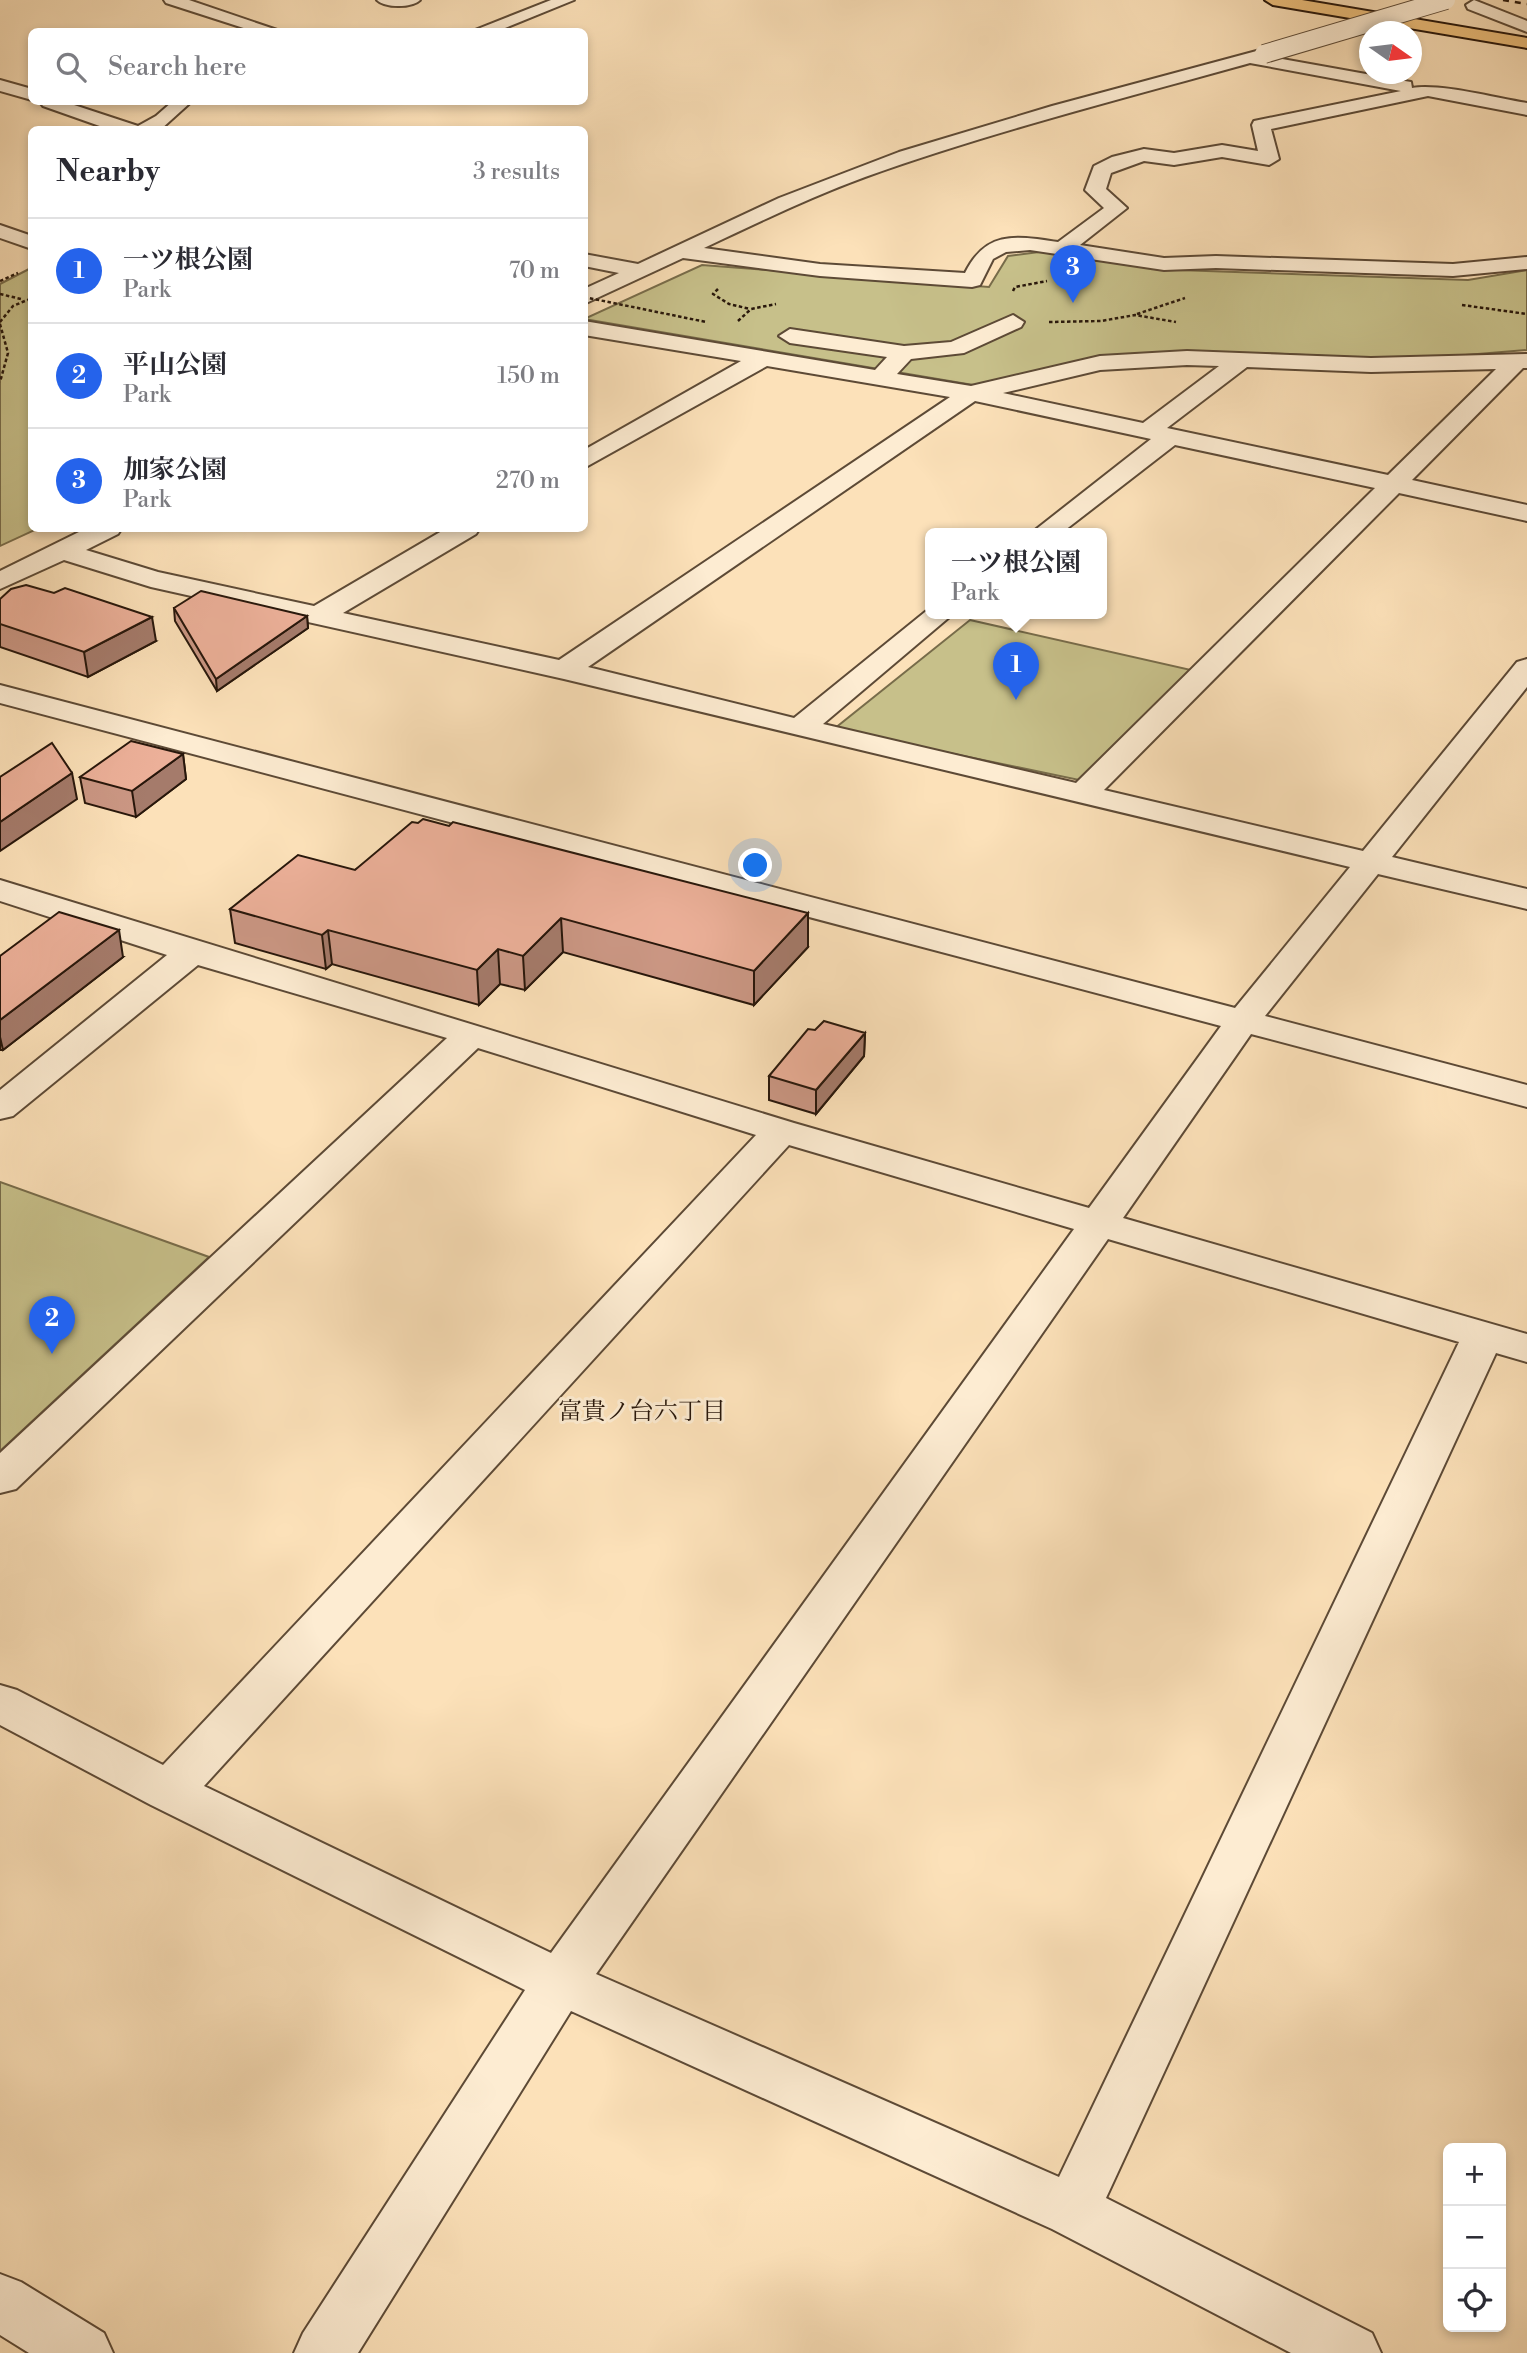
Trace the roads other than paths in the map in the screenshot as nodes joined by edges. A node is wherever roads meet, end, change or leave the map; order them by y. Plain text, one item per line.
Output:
1 (172, 0) edge
2 (385, 0) edge
3 (412, 0) edge
4 (566, 0) edge
5 (1273, 0) edge
6 (1446, 0) edge
7 (1474, 5) dead end
8 (1527, 26) edge
9 (262, 28) edge
10 (489, 28) edge
11 (1527, 43) edge
12 (1256, 56) junction
13 (0, 85) edge
14 (1431, 90) junction
15 (28, 94) edge
16 (1527, 102) edge
17 (58, 105) edge
18 (179, 105) edge
19 (1527, 109) edge
20 (119, 126) edge
21 (152, 126) edge
22 (0, 231) edge
23 (28, 242) edge
24 (1063, 248) junction
25 (683, 252) junction
26 (28, 253) edge
27 (0, 254) edge
28 (588, 261) edge
29 (1527, 263) edge
30 (640, 271) junction
31 (588, 295) edge
32 (1013, 322) dead end
33 (588, 329) edge
34 (790, 336) dead end
35 (904, 354) junction
36 (763, 358) junction
37 (1243, 359) junction
38 (1522, 361) edge
39 (880, 378) junction
40 (971, 393) junction
41 (1158, 434) junction
42 (588, 459) edge
43 (1392, 485) junction
44 (1527, 513) edge
45 (1049, 528) edge
46 (102, 532) edge
47 (460, 532) edge
48 (63, 551) junction
49 (0, 581) edge
50 (321, 614) junction
51 (933, 619) edge
52 (1527, 668) edge
53 (564, 670) junction
54 (0, 694) edge
55 (800, 728) junction
56 (1084, 793) junction
57 (1371, 864) junction
58 (0, 890) edge
59 (1527, 899) edge
60 (192, 952) junction
61 (1242, 1022) junction
62 (472, 1034) junction
63 (1527, 1097) edge
64 (0, 1108) edge
65 (781, 1131) junction
66 (1100, 1223) junction
67 (1505, 1341) edge
68 (0, 1478) edge
69 (0, 1703) edge
70 (169, 1791) junction
71 (560, 1982) junction
72 (1072, 2210) junction
73 (0, 2302) edge
74 (83, 2353) edge
75 (324, 2353) edge
76 (1351, 2353) edge

1 - 9 street
2 - 3 street
4 - 10 street
5 - 11 highway
6 - 12 street, bridge
7 - 8 street
12 - 14 street
12 - 25 street
13 - 15 street
14 - 16 street
14 - 19 street
14 - 24 street
17 - 20 street
18 - 21 street
22 - 23 street
24 - 25 street
24 - 29 street
25 - 30 street
26 - 27 street
28 - 30 street
30 - 31 street
32 - 35 street
33 - 36 street
34 - 35 street
35 - 39 street
36 - 39 street
36 - 42 street
37 - 38 street
37 - 40 street
37 - 41 street
38 - 43 street
39 - 40 street
40 - 41 street
40 - 53 street
41 - 43 street
41 - 45 street
43 - 44 street
43 - 56 street
46 - 48 street
47 - 50 street
48 - 49 street
48 - 50 street
50 - 53 street
51 - 55 street
52 - 57 street
53 - 55 street
54 - 61 street
55 - 56 street
56 - 57 street
57 - 59 street
57 - 61 street
58 - 60 street
60 - 62 street
60 - 64 street
61 - 63 street
61 - 66 street
62 - 65 street
62 - 68 street
65 - 66 street
65 - 70 street
66 - 67 street
66 - 71 street
67 - 72 street
69 - 70 street
70 - 71 street
71 - 72 street
71 - 75 street
72 - 76 street
73 - 74 street

